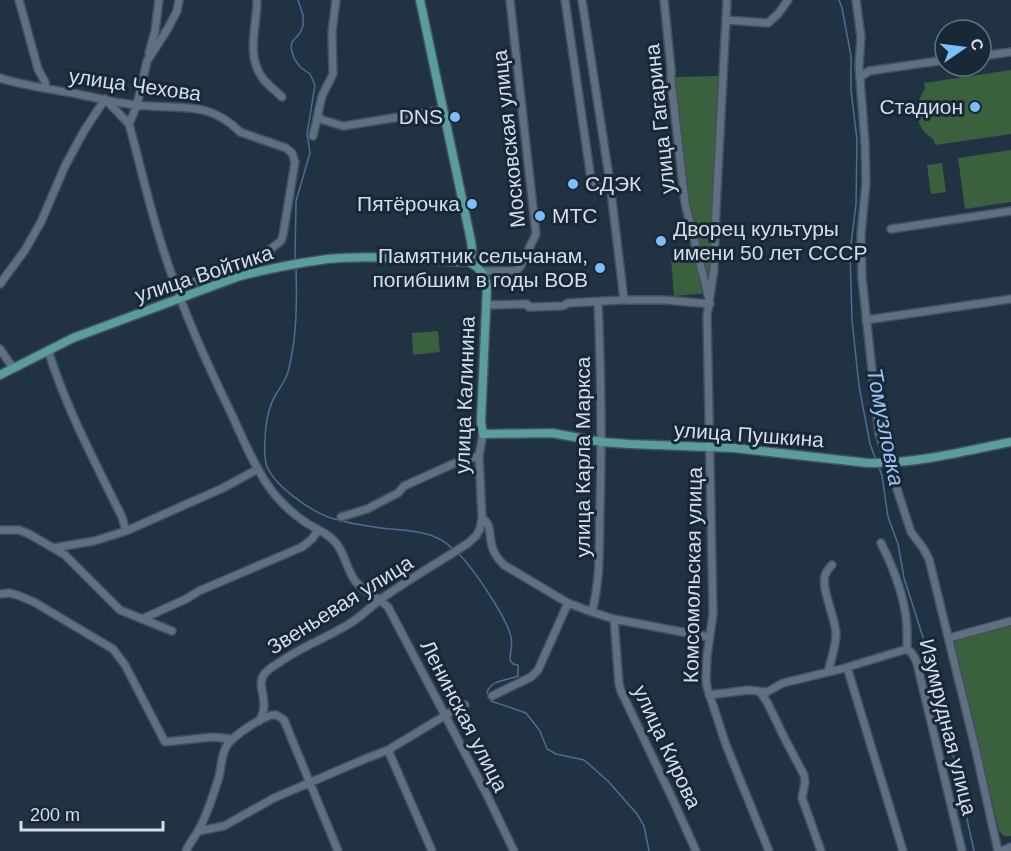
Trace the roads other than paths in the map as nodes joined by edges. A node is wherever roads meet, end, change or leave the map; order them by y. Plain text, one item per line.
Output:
1 (19, 0) edge
2 (159, 0) edge
3 (179, 0) edge
4 (257, 0) edge
5 (336, 0) edge
6 (420, 0) edge
7 (510, 0) edge
8 (565, 0) edge
9 (582, 0) edge
10 (664, 0) edge
11 (727, 0) edge
12 (788, 0) edge
13 (856, 0) edge
14 (726, 20) junction
15 (1011, 51) edge
16 (993, 54) edge
17 (147, 61) junction
18 (933, 62) edge
19 (860, 77) junction
20 (0, 78) edge
21 (46, 88) junction
22 (282, 97) dead end
23 (105, 99) junction
24 (137, 105) junction
25 (443, 110) junction
26 (318, 117) junction
27 (129, 124) junction
28 (313, 136) dead end
29 (610, 183) junction
30 (1011, 211) edge
31 (891, 229) dead end
32 (467, 261) junction
33 (481, 271) junction
34 (0, 284) edge
35 (178, 294) junction
36 (1011, 299) edge
37 (624, 300) junction
38 (598, 302) junction
39 (710, 304) junction
40 (486, 305) junction
41 (866, 320) junction
42 (0, 349) edge
43 (48, 350) junction
44 (13, 368) junction
45 (0, 375) edge
46 (483, 434) junction
47 (602, 442) junction
48 (1011, 442) edge
49 (711, 447) junction
50 (478, 456) junction
51 (888, 463) junction
52 (258, 469) junction
53 (341, 517) dead end
54 (482, 518) junction
55 (0, 530) edge
56 (318, 530) junction
57 (126, 531) junction
58 (881, 543) dead end
59 (53, 548) junction
60 (832, 565) dead end
61 (0, 594) edge
62 (381, 599) junction
63 (568, 603) junction
64 (592, 612) junction
65 (142, 619) junction
66 (614, 619) junction
67 (1011, 621) edge
68 (172, 631) dead end
69 (709, 637) junction
70 (949, 638) junction
71 (907, 649) junction
72 (847, 667) junction
73 (828, 672) junction
74 (760, 692) junction
75 (709, 695) junction
76 (492, 696) dead end
77 (465, 705) dead end
78 (445, 716) junction
79 (259, 721) junction
80 (232, 739) junction
81 (388, 750) junction
82 (309, 783) junction
83 (199, 831) junction
84 (1011, 847) edge
85 (186, 851) edge
86 (338, 851) edge
87 (432, 851) edge
88 (514, 851) edge
89 (696, 851) edge
90 (769, 851) edge
91 (821, 851) edge
92 (903, 851) edge
93 (962, 851) edge
94 (1000, 851) edge

1 - 21 street
2 - 17 street
3 - 17 street
4 - 22 street
5 - 26 street
6 - 25 main road
7 - 33 street, Московская улица
8 - 29 street
9 - 29 street
10 - 39 street, улица Гагарина
11 - 14 street, Комсомольская улица
12 - 14 street
13 - 19 street
14 - 39 street, Комсомольская улица
15 - 16 street
17 - 24 street
18 - 19 street
19 - 41 street
20 - 21 street, улица Чехова
21 - 23 street, улица Чехова
23 - 24 street, улица Чехова
23 - 27 street
23 - 34 street
24 - 27 street
24 - 35 street, улица Чехова
25 - 26 street
25 - 32 main road
26 - 28 street
27 - 35 street
29 - 37 street
30 - 31 street
32 - 33 main road
32 - 35 main road, улица Войтика
33 - 40 main road, улица Калинина
35 - 43 main road, улица Войтика
35 - 52 street
36 - 41 street
37 - 38 street
37 - 39 street
38 - 40 street
38 - 47 street, улица Карла Маркса
39 - 49 street, Комсомольская улица
40 - 46 main road, улица Калинина
41 - 51 street
42 - 44 street
43 - 44 main road, улица Войтика
43 - 57 street
44 - 45 main road, улица Войтика
46 - 47 main road, улица Пушкина
46 - 50 street, улица Калинина
47 - 49 main road, улица Пушкина
47 - 64 street, улица Карла Маркса
48 - 51 main road, улица Пушкина
49 - 51 main road, улица Пушкина
49 - 69 street, Комсомольская улица
50 - 53 street
50 - 54 street, улица Калинина
51 - 70 street
52 - 56 street
52 - 57 street
54 - 62 street, Звеньевая улица
54 - 63 street, улица Калинина
55 - 59 street
56 - 62 street
56 - 65 street
57 - 59 street
58 - 71 street, Изумрудная улица
59 - 65 street
60 - 73 street
61 - 80 street
62 - 78 street, Ленинская улица
62 - 79 street, Звеньевая улица
63 - 64 street, улица Калинина
63 - 76 street
64 - 66 street, улица Калинина
65 - 68 street
66 - 69 street, улица Калинина
66 - 89 street, улица Кирова
67 - 70 street
69 - 75 street, Комсомольская улица
70 - 94 street
71 - 72 street
71 - 93 street, Изумрудная улица
72 - 73 street
72 - 92 street
73 - 74 street
74 - 75 street
74 - 91 street
75 - 90 street, Комсомольская улица
77 - 78 street
78 - 81 street
78 - 88 street, Ленинская улица
79 - 80 street
79 - 82 street
80 - 83 street
81 - 82 street
81 - 87 street
82 - 83 street
82 - 86 street
83 - 85 street
84 - 94 street

